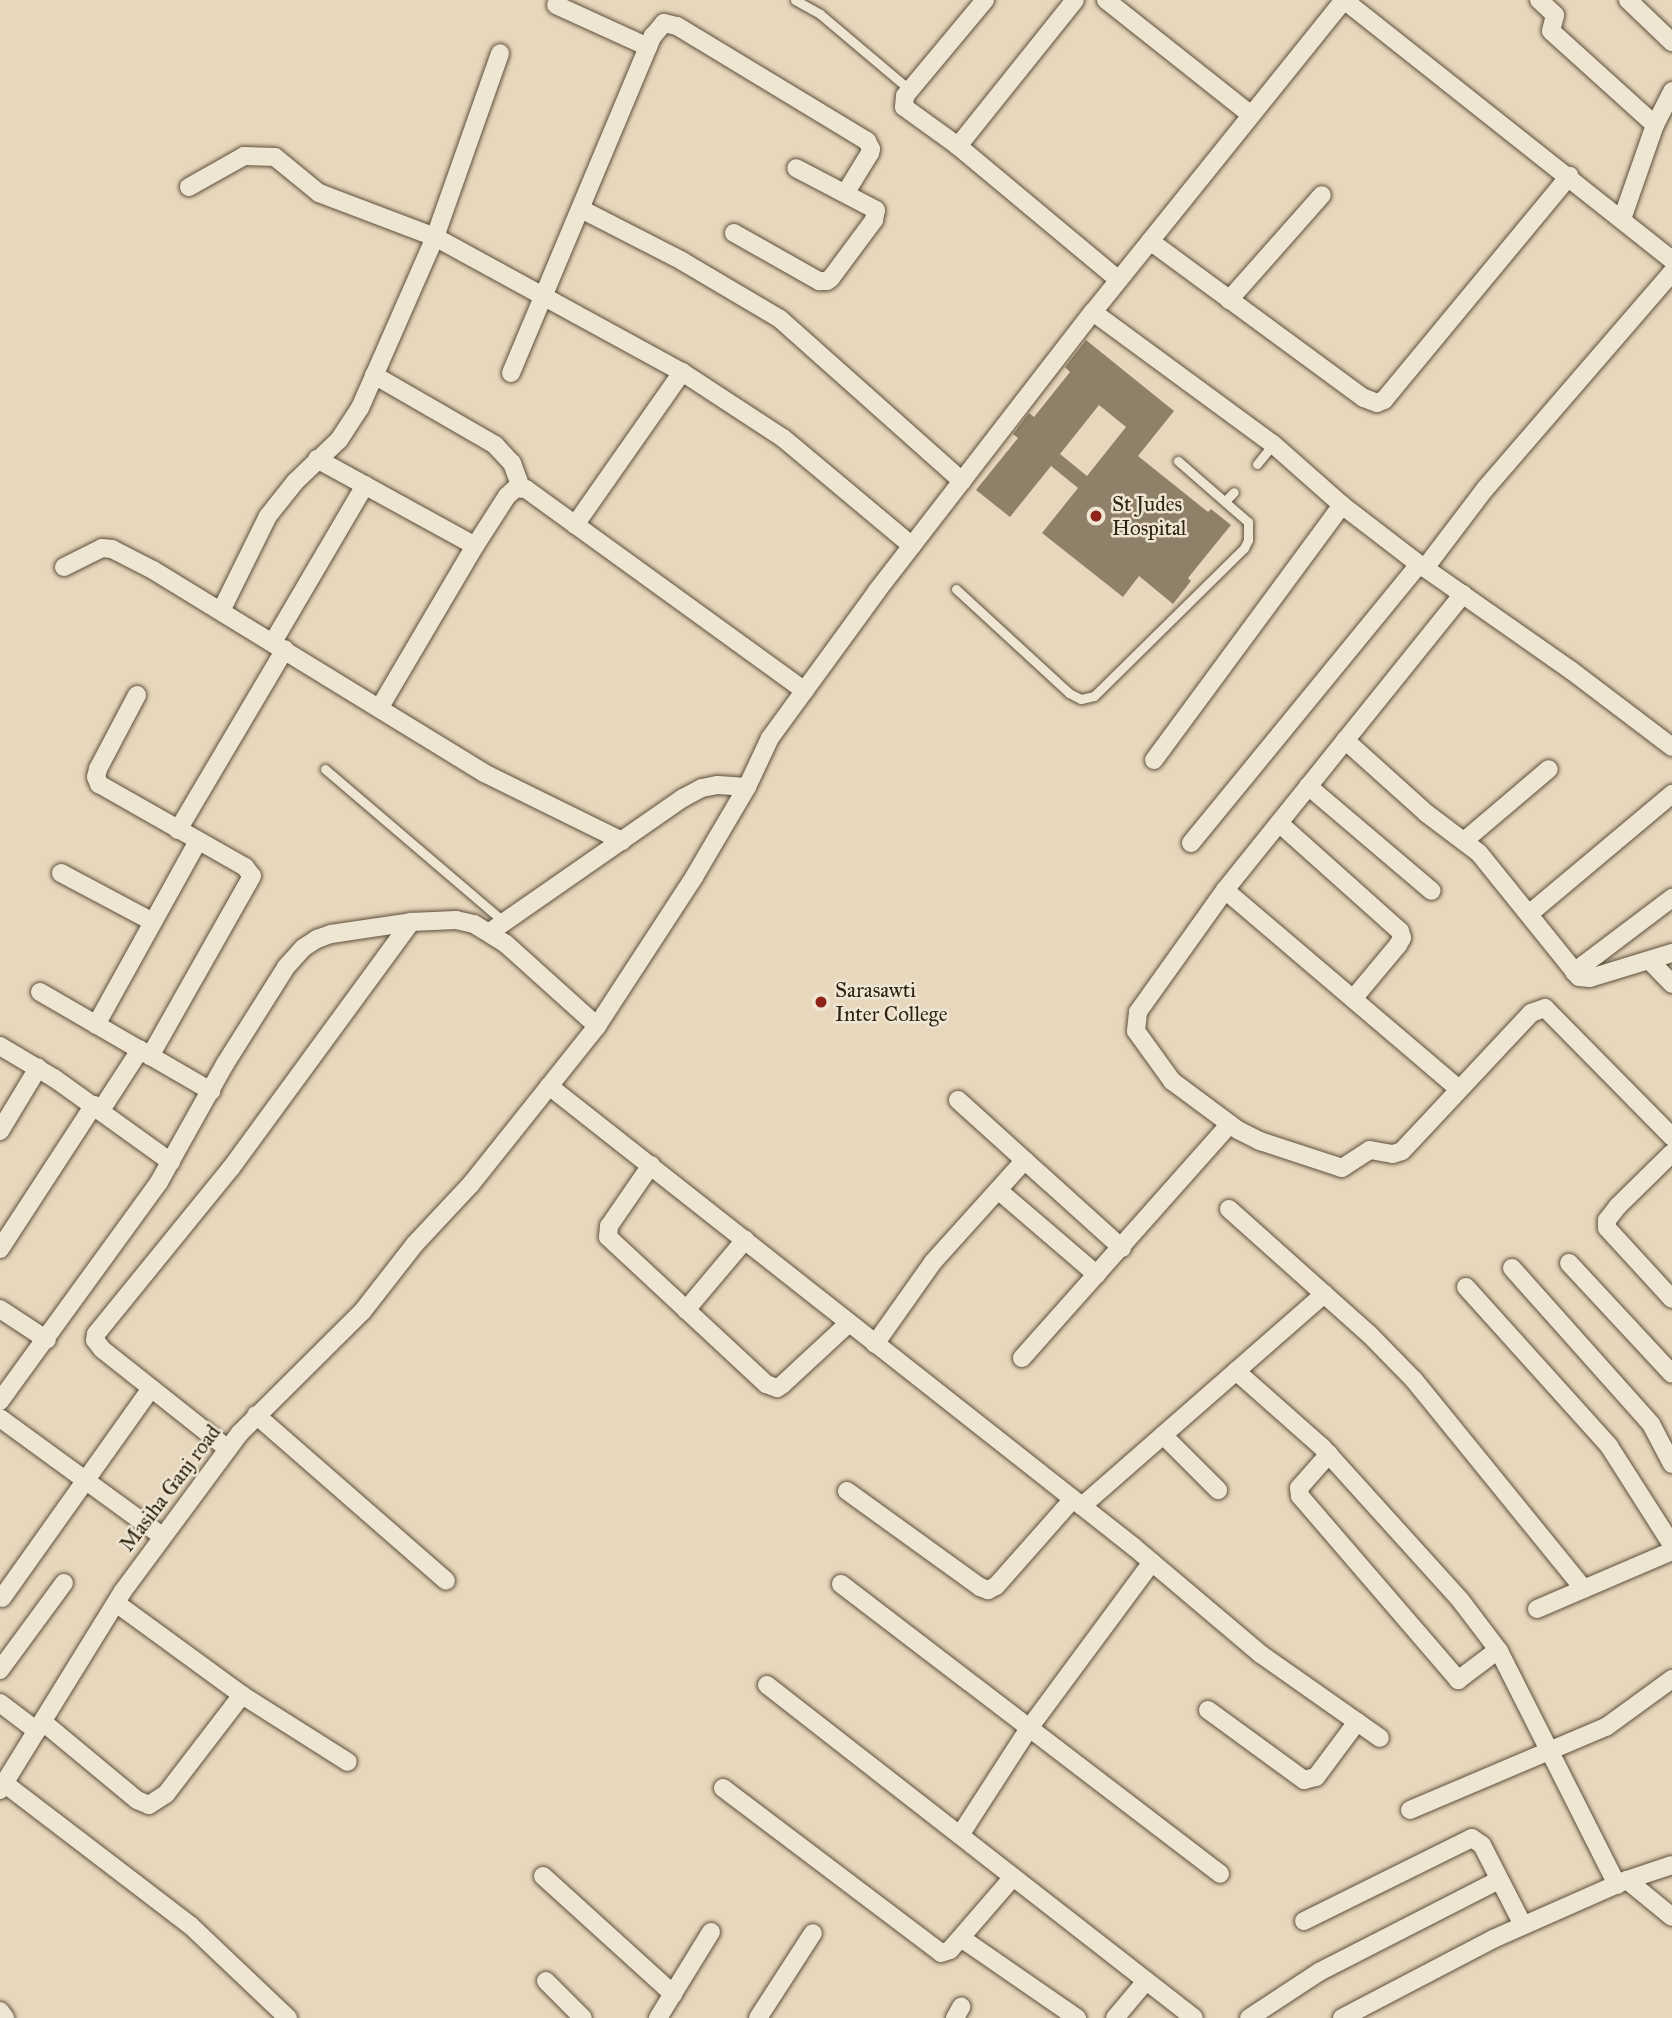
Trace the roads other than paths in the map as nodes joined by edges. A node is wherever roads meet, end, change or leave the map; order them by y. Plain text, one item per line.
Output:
1 (795, 0) edge
2 (985, 0) edge
3 (1074, 0) edge
4 (1106, 0) edge
5 (1344, 0) edge
6 (1539, 0) edge
7 (1628, 0) edge
8 (556, 5) dead end
9 (1672, 42) edge
10 (648, 47) junction
11 (499, 53) dead end
12 (910, 90) junction
13 (1672, 91) edge
14 (1251, 115) junction
15 (1655, 125) junction
16 (958, 146) junction
17 (796, 168) dead end
18 (1569, 176) junction
19 (189, 187) dead end
20 (845, 192) junction
21 (1322, 195) dead end
22 (581, 209) junction
23 (1622, 219) junction
24 (734, 233) dead end
25 (435, 237) junction
26 (1150, 241) junction
27 (1672, 260) edge
28 (1672, 272) edge
29 (1119, 280) junction
30 (542, 296) junction
31 (1229, 300) junction
32 (1093, 312) junction
33 (682, 372) junction
34 (511, 373) dead end
35 (374, 375) junction
36 (1273, 444) junction
37 (317, 459) junction
38 (1178, 461) dead end
39 (1256, 464) dead end
40 (962, 481) junction
41 (365, 485) junction
42 (521, 488) junction
43 (1234, 492) dead end
44 (1226, 500) junction
45 (1342, 505) junction
46 (575, 525) junction
47 (475, 546) junction
48 (912, 546) junction
49 (1422, 566) junction
50 (64, 567) dead end
51 (956, 589) dead end
52 (1462, 594) junction
53 (221, 611) junction
54 (279, 646) junction
55 (805, 691) junction
56 (137, 695) dead end
57 (380, 707) junction
58 (1345, 740) junction
59 (1672, 747) edge
60 (1154, 760) dead end
61 (325, 769) dead end
62 (1549, 769) dead end
63 (1308, 786) junction
64 (747, 787) junction
65 (1672, 794) edge
66 (1279, 822) junction
67 (178, 830) junction
68 (198, 841) junction
69 (622, 841) junction
70 (1464, 841) junction
71 (1191, 843) dead end
72 (61, 873) dead end
73 (1225, 890) junction
74 (1432, 891) dead end
75 (1672, 898) edge
76 (1529, 915) junction
77 (153, 922) junction
78 (411, 922) junction
79 (496, 926) junction
80 (1672, 953) edge
81 (1650, 961) junction
82 (1574, 972) junction
83 (1672, 984) edge
84 (40, 992) dead end
85 (1353, 999) junction
86 (96, 1025) junction
87 (597, 1026) junction
88 (0, 1046) edge
89 (145, 1053) junction
90 (38, 1068) junction
91 (549, 1086) junction
92 (1458, 1088) junction
93 (211, 1091) junction
94 (958, 1100) dead end
95 (97, 1107) junction
96 (1230, 1124) junction
97 (0, 1131) edge
98 (1672, 1137) edge
99 (1672, 1153) edge
100 (1025, 1160) junction
101 (172, 1162) junction
102 (651, 1165) junction
103 (999, 1190) junction
104 (1229, 1209) dead end
105 (745, 1240) junction
106 (1122, 1248) junction
107 (0, 1249) edge
108 (1569, 1263) dead end
109 (1511, 1268) dead end
110 (1097, 1275) junction
111 (1466, 1286) dead end
112 (1324, 1294) junction
113 (1672, 1298) edge
114 (0, 1309) edge
115 (686, 1310) junction
116 (849, 1323) junction
117 (47, 1340) junction
118 (875, 1344) junction
119 (1022, 1358) dead end
120 (1236, 1371) junction
121 (1672, 1374) edge
122 (151, 1388) junction
123 (0, 1401) edge
124 (256, 1415) junction
125 (0, 1418) edge
126 (1163, 1435) junction
127 (228, 1449) junction
128 (1329, 1454) junction
129 (1672, 1464) edge
130 (85, 1480) junction
131 (1218, 1490) dead end
132 (847, 1491) dead end
133 (1077, 1503) junction
134 (162, 1536) junction
135 (1672, 1545) edge
136 (1672, 1551) edge
137 (1152, 1562) junction
138 (446, 1581) dead end
139 (64, 1583) dead end
140 (841, 1584) dead end
141 (1584, 1589) junction
142 (2, 1598) edge
143 (116, 1603) junction
144 (1538, 1609) dead end
145 (1498, 1650) junction
146 (0, 1670) edge
147 (1672, 1679) edge
148 (767, 1685) dead end
149 (242, 1695) junction
150 (0, 1703) edge
151 (1208, 1710) dead end
152 (1357, 1722) junction
153 (40, 1726) junction
154 (1030, 1727) junction
155 (1380, 1738) dead end
156 (1550, 1751) junction
157 (348, 1762) dead end
158 (2, 1787) edge
159 (723, 1787) dead end
160 (1410, 1810) dead end
161 (960, 1835) junction
162 (1672, 1865) edge
163 (1220, 1874) dead end
164 (542, 1876) dead end
165 (1013, 1877) junction
166 (1499, 1880) junction
167 (1622, 1882) junction
168 (1672, 1917) edge
169 (1304, 1922) dead end
170 (1523, 1925) junction
171 (711, 1933) dead end
172 (813, 1934) dead end
173 (961, 1938) junction
174 (546, 1981) dead end
175 (1146, 1982) junction
176 (673, 1994) junction
177 (0, 2011) edge
178 (1187, 2016) edge
179 (5, 2018) edge
180 (288, 2018) edge
181 (583, 2018) edge
182 (659, 2018) edge
183 (758, 2018) edge
184 (1077, 2018) edge
185 (1115, 2018) edge
186 (1250, 2018) edge
187 (1343, 2018) edge

1 - 12 lane
2 - 12 street
3 - 16 street
4 - 14 street
5 - 14 street, Masiha Ganj road
5 - 18 street
6 - 15 street
7 - 9 street
8 - 10 street
10 - 20 street
10 - 22 street
11 - 25 street
12 - 16 street
13 - 15 street
14 - 26 street, Masiha Ganj road
15 - 23 street
16 - 29 street
17 - 20 street
18 - 23 street
18 - 31 street
19 - 25 street
20 - 24 street
21 - 31 street
22 - 30 street
22 - 40 street
23 - 27 street
25 - 30 street
25 - 35 street
26 - 29 street, Masiha Ganj road
26 - 31 street
28 - 49 street
29 - 32 street, Masiha Ganj road
30 - 33 street
30 - 34 street
32 - 36 street
32 - 40 street, Masiha Ganj road
33 - 46 street
33 - 48 street
35 - 37 street
35 - 42 street
36 - 39 lane
36 - 45 street
37 - 41 street
37 - 53 street
38 - 44 lane
40 - 48 street, Masiha Ganj road
41 - 47 street
41 - 54 street
42 - 46 street
42 - 47 street
43 - 44 lane
44 - 51 lane
45 - 49 street
45 - 60 street
46 - 55 street
47 - 57 street
48 - 55 street, Masiha Ganj road
49 - 52 street
49 - 71 street
50 - 53 street
52 - 58 street
52 - 59 street
53 - 54 street
54 - 57 street
54 - 67 street
55 - 64 street, Masiha Ganj road
56 - 67 street
57 - 69 street
58 - 63 street
58 - 70 street
61 - 79 lane
62 - 70 street
63 - 66 street
63 - 74 street
64 - 69 street
64 - 87 street, Masiha Ganj road
65 - 76 street
66 - 73 street
66 - 85 street
67 - 68 street
68 - 77 street
68 - 89 street
69 - 79 street
70 - 76 street
72 - 77 street
73 - 85 street
73 - 96 street
75 - 82 street
76 - 82 street
77 - 86 street
78 - 79 street
78 - 93 street
78 - 122 street
79 - 87 street
80 - 81 street
81 - 82 street
81 - 83 street
84 - 86 street
85 - 92 street
86 - 89 street
87 - 91 street, Masiha Ganj road
88 - 90 street
89 - 93 street
89 - 95 street
90 - 95 street
90 - 97 street
91 - 102 street
91 - 124 street, Masiha Ganj road
92 - 96 street
92 - 98 street
93 - 101 street
94 - 100 street
95 - 101 street
95 - 107 street
96 - 106 street
99 - 113 street
100 - 103 street
100 - 106 street
101 - 117 street
102 - 105 street
102 - 115 street
103 - 110 street
103 - 118 street
104 - 112 street
105 - 115 street
105 - 116 street
106 - 110 street
108 - 121 street
109 - 129 street
110 - 119 street
111 - 135 street
112 - 120 street
112 - 141 street
114 - 117 street
115 - 116 street
116 - 118 street
117 - 123 street
118 - 133 street
120 - 126 street
120 - 128 street
122 - 127 street
122 - 130 street
124 - 127 street, Masiha Ganj road
124 - 138 street
125 - 130 street
126 - 131 street
126 - 133 street
127 - 134 street, Masiha Ganj road
128 - 145 street
128 - 145 street
130 - 134 street
130 - 142 street
132 - 133 street
133 - 137 street
134 - 143 street, Masiha Ganj road
136 - 141 street
137 - 152 street
137 - 154 street
139 - 146 street
140 - 154 street
141 - 144 street
143 - 149 street
143 - 153 street, Masiha Ganj road
145 - 156 street
147 - 156 street
148 - 161 street
149 - 153 street
149 - 157 street
150 - 153 street
151 - 152 street
152 - 155 street
153 - 158 street, Masiha Ganj road
154 - 161 street
154 - 163 street
156 - 160 street
156 - 167 street
158 - 180 street
159 - 173 street
161 - 165 street
162 - 167 street
164 - 176 street
165 - 173 street
165 - 175 street
166 - 169 street
166 - 170 street
166 - 186 street
167 - 168 street
167 - 170 street
170 - 187 street
171 - 176 street
172 - 183 street
173 - 184 street
174 - 181 street
175 - 178 street
175 - 185 street
176 - 182 street
177 - 179 street

